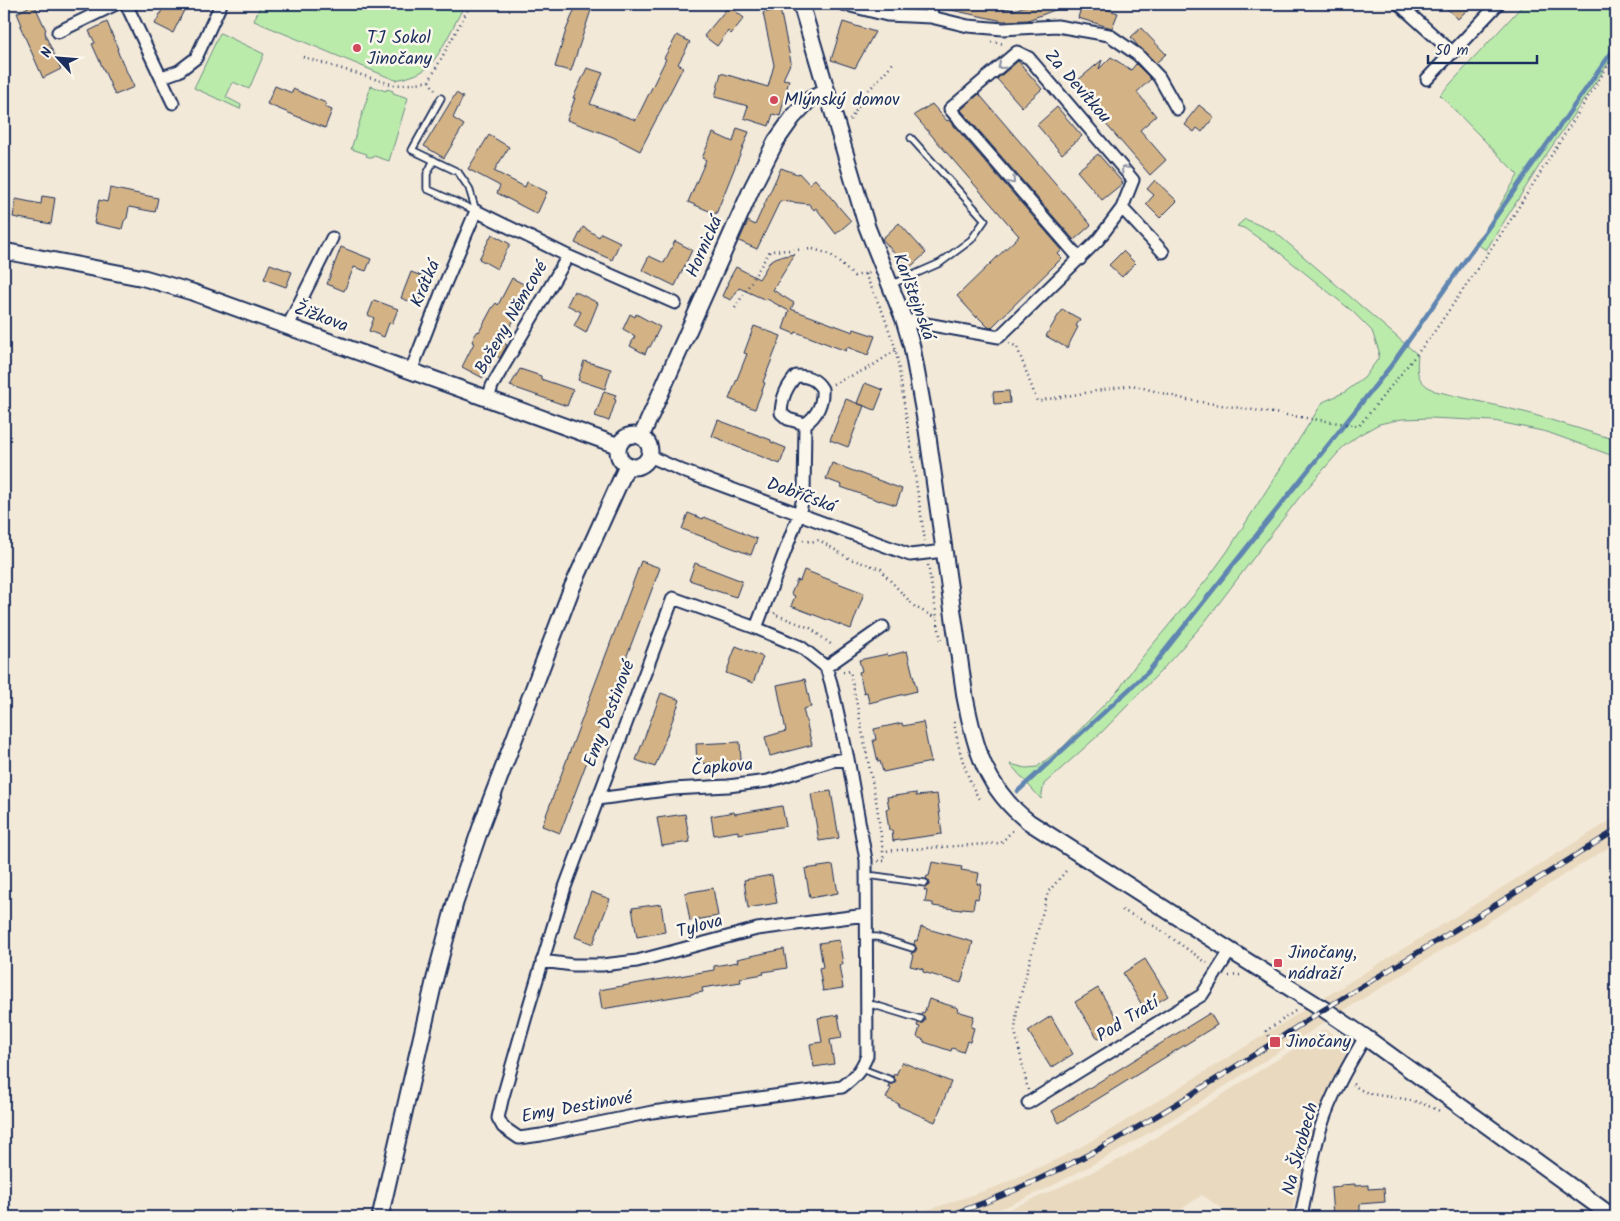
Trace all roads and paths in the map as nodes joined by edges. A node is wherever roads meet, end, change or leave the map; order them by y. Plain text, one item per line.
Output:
1 (116, 4) edge
2 (126, 4) edge
3 (221, 4) edge
4 (471, 4) edge
5 (802, 4) edge
6 (843, 4) edge
7 (932, 4) edge
8 (1399, 4) edge
9 (1498, 4) edge
10 (931, 17) junction
11 (58, 32) dead end
12 (985, 42) dead end
13 (1010, 45) dead end
14 (1453, 53) junction
15 (1616, 53) edge
16 (303, 57) dead end
17 (894, 62) dead end
18 (162, 77) junction
19 (1428, 79) dead end
20 (827, 91) junction
21 (441, 98) dead end
22 (173, 104) dead end
23 (1177, 109) dead end
24 (911, 138) dead end
25 (841, 140) junction
26 (434, 160) junction
27 (1122, 208) junction
28 (476, 212) junction
29 (332, 238) dead end
30 (4, 251) edge
31 (1163, 252) dead end
32 (568, 256) junction
33 (1080, 259) junction
34 (865, 274) junction
35 (887, 278) junction
36 (675, 303) dead end
37 (735, 308) dead end
38 (904, 320) junction
39 (288, 326) junction
40 (999, 337) junction
41 (896, 350) junction
42 (411, 371) junction
43 (822, 388) junction
44 (488, 399) junction
45 (805, 424) junction
46 (642, 437) junction
47 (618, 446) junction
48 (650, 456) junction
49 (627, 466) junction
50 (799, 514) junction
51 (790, 536) junction
52 (926, 545) dead end
53 (944, 551) junction
54 (778, 605) dead end
55 (937, 618) dead end
56 (883, 627) dead end
57 (756, 628) junction
58 (829, 649) dead end
59 (826, 667) junction
60 (839, 673) dead end
61 (848, 759) junction
62 (597, 799) junction
63 (1013, 830) dead end
64 (883, 851) junction
65 (866, 860) junction
66 (1066, 871) dead end
67 (866, 876) junction
68 (925, 883) dead end
69 (1122, 910) dead end
70 (866, 915) junction
71 (866, 937) junction
72 (912, 948) dead end
73 (1230, 951) junction
74 (542, 961) junction
75 (1218, 970) junction
76 (1246, 975) dead end
77 (867, 1005) junction
78 (1301, 1006) dead end
79 (920, 1019) dead end
80 (1269, 1036) dead end
81 (1365, 1037) junction
82 (862, 1069) junction
83 (891, 1080) dead end
84 (1338, 1085) junction
85 (1028, 1098) joint
86 (1448, 1116) dead end
87 (380, 1217) edge
88 (1301, 1217) edge
89 (1613, 1217) edge

1 - 11 street
2 - 18 street
3 - 18 street
4 - 16 path
5 - 20 street, Karlštejnská
6 - 10 street
7 - 10 street
8 - 14 street
9 - 14 street
10 - 23 street
12 - 13 path
14 - 19 street
15 - 40 path
17 - 25 path
18 - 22 street
20 - 25 street, Karlštejnská
20 - 46 street, Hornická
21 - 26 lane
24 - 35 lane
25 - 35 street, Karlštejnská
26 - 28 lane
26 - 28 lane
27 - 31 street
27 - 33 street, Za Devítkou
27 -> 33 street, Za Devítkou
28 - 32 street, Boženy Němcové
28 - 42 street, Krátká
29 - 39 street
30 - 39 street, Žižkova
32 - 36 street, Boženy Němcové
32 - 44 street, Boženy Němcové
33 - 40 street, Za Devítkou
34 - 35 path
34 - 37 path
34 - 41 path
35 - 38 street, Karlštejnská
38 - 40 street
38 - 53 street, Karlštejnská
39 - 42 street, Žižkova
41 - 43 path
41 - 52 path
42 - 44 street, Žižkova
43 - 45 street
43 - 45 street
44 - 47 street, Žižkova
45 - 50 street
46 - 47 street
46 - 48 street
47 - 49 street
48 - 49 street
48 - 50 street, Dobříčská
49 - 87 street
50 - 51 street
50 - 53 street, Dobříčská
51 - 55 path
51 - 57 street
53 - 73 street, Karlštejnská
54 - 58 path
56 - 59 street
57 - 59 street, Emy Destinové
57 - 62 street, Emy Destinové
59 - 61 street
60 - 64 path
61 - 62 street, Čapkova
61 - 65 street
62 - 74 street, Emy Destinové
63 - 64 path
64 - 65 path
65 - 67 street
66 - 85 path
67 - 68 lane
67 - 70 street
69 - 75 path
70 - 71 street
70 - 74 street, Tylova
71 - 72 lane
71 - 77 street
73 - 75 street, Pod Tratí
73 - 81 street, Karlštejnská
74 - 82 street, Emy Destinové
75 - 76 path
75 - 85 street, Pod Tratí
77 - 79 lane
77 - 82 street
78 - 80 path
81 - 84 street, Na Škrobech
81 - 89 street, Karlštejnská
82 - 83 lane
84 - 86 path
84 - 88 street, Na Škrobech

